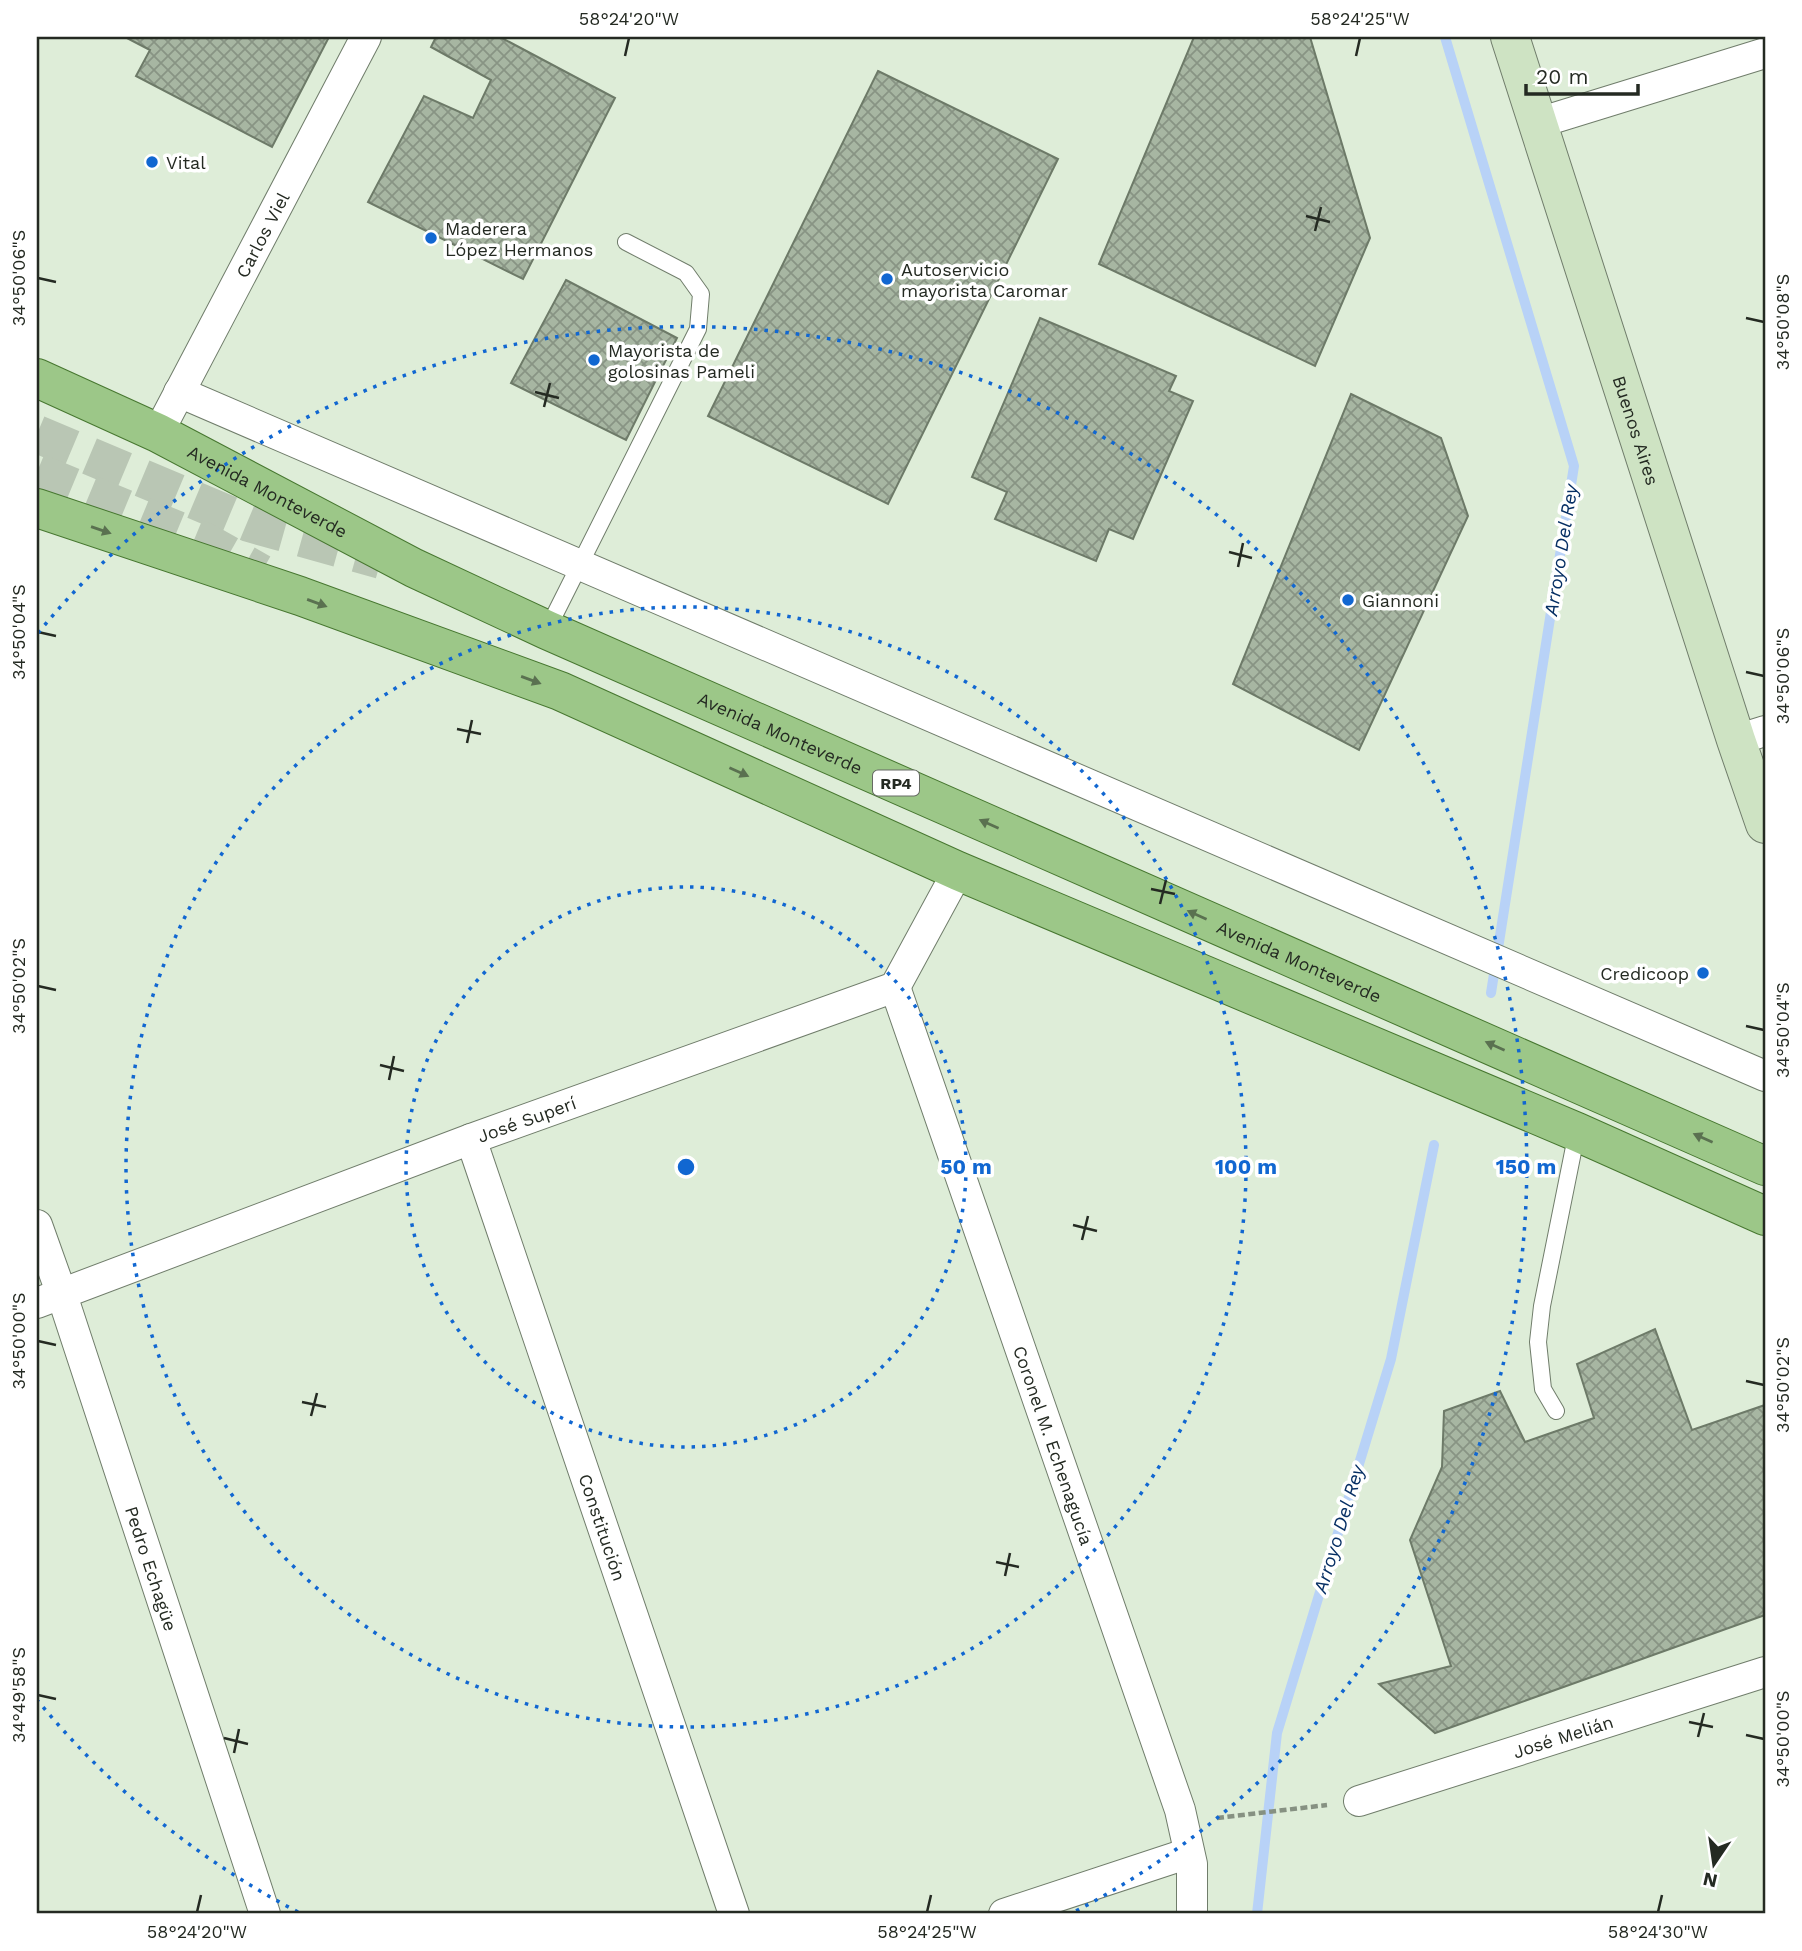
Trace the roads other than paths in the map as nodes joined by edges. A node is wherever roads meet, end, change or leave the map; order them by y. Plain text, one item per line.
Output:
1 (366, 37) edge
2 (1510, 37) edge
3 (1765, 53) edge
4 (1538, 123) junction
5 (626, 242) dead end
6 (37, 378) edge
7 (179, 393) junction
8 (158, 433) junction
9 (37, 508) edge
10 (580, 564) junction
11 (547, 630) junction
12 (1751, 735) edge
13 (1765, 824) edge
14 (958, 871) junction
15 (895, 987) junction
16 (1765, 1076) edge
17 (1577, 1132) junction
18 (471, 1139) junction
19 (1765, 1166) edge
20 (1765, 1216) edge
21 (37, 1225) edge
22 (49, 1299) edge
23 (1556, 1411) dead end
24 (1765, 1672) edge
25 (1359, 1801) dead end
26 (1189, 1853) junction
27 (1192, 1911) edge
28 (265, 1914) edge
29 (734, 1914) edge
30 (1004, 1914) edge

1 - 7 street, Carlos Viel
2 - 4 street, Buenos Aires
3 - 4 street
4 - 12 street, Buenos Aires
5 - 10 lane
6 - 8 main road, Avenida Monteverde / RP4
7 - 8 street, Carlos Viel
7 - 10 street
8 - 11 main road, Avenida Monteverde / RP4
9 -> 14 main road
10 - 11 lane
10 - 16 street
19 -> 11 main road, Avenida Monteverde / RP4
12 - 13 street, Buenos Aires
14 - 15 street
14 - 17 main road
15 - 18 street, José Superí
15 - 26 street, Coronel M. Echenagucía
17 - 20 main road
17 - 23 lane
18 - 22 street, José Superí
18 - 29 street, Constitución
21 - 22 street, Pedro Echagüe
22 - 28 street, Pedro Echagüe
24 - 25 street, José Melián
26 - 27 street, Coronel M. Echenagucía
26 - 30 street

